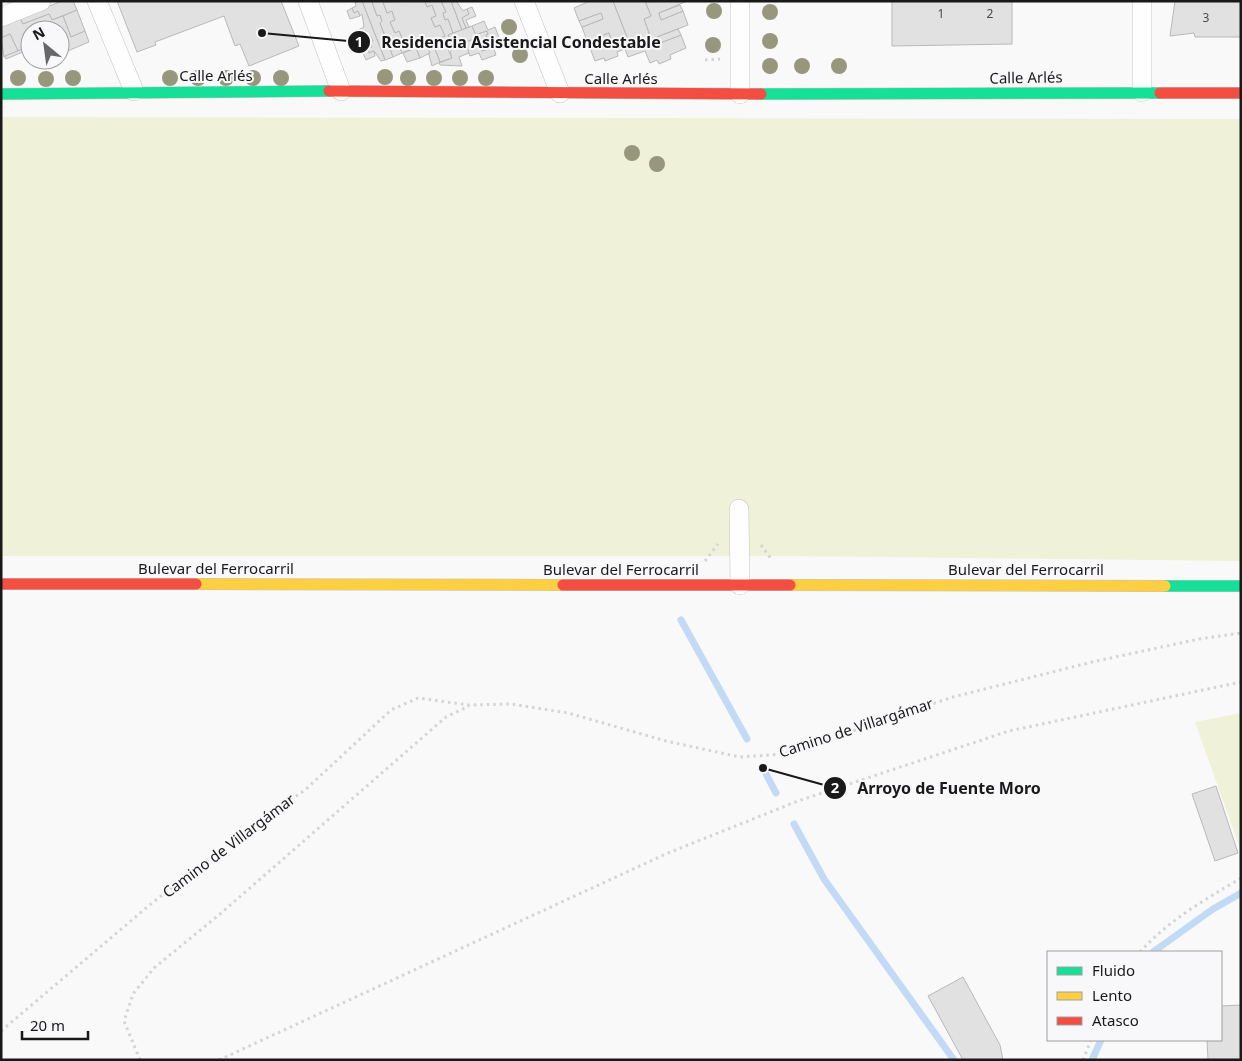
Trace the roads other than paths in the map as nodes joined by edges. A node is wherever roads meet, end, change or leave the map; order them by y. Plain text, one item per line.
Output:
1 (41, 1) edge
2 (97, 1) edge
3 (308, 1) edge
4 (524, 1) edge
5 (740, 1) edge
6 (1142, 1) edge
7 (1, 17) edge
8 (134, 91) junction
9 (341, 91) junction
10 (1142, 92) junction
11 (560, 93) junction
12 (1241, 93) edge
13 (1, 94) edge
14 (740, 94) junction
15 (739, 509) dead end
16 (1, 584) edge
17 (740, 585) junction
18 (1241, 586) edge

1 - 7 street
2 - 8 street
3 - 9 street
4 - 11 street
5 - 14 street
6 - 10 street
8 - 9 street, Calle Arlés
8 - 13 street, Calle Arlés
9 - 11 street, Calle Arlés
10 - 12 street, Calle Arlés
10 - 14 street, Calle Arlés
11 - 14 street, Calle Arlés
15 - 17 street
16 - 17 street, Bulevar del Ferrocarril
17 - 18 street, Bulevar del Ferrocarril

